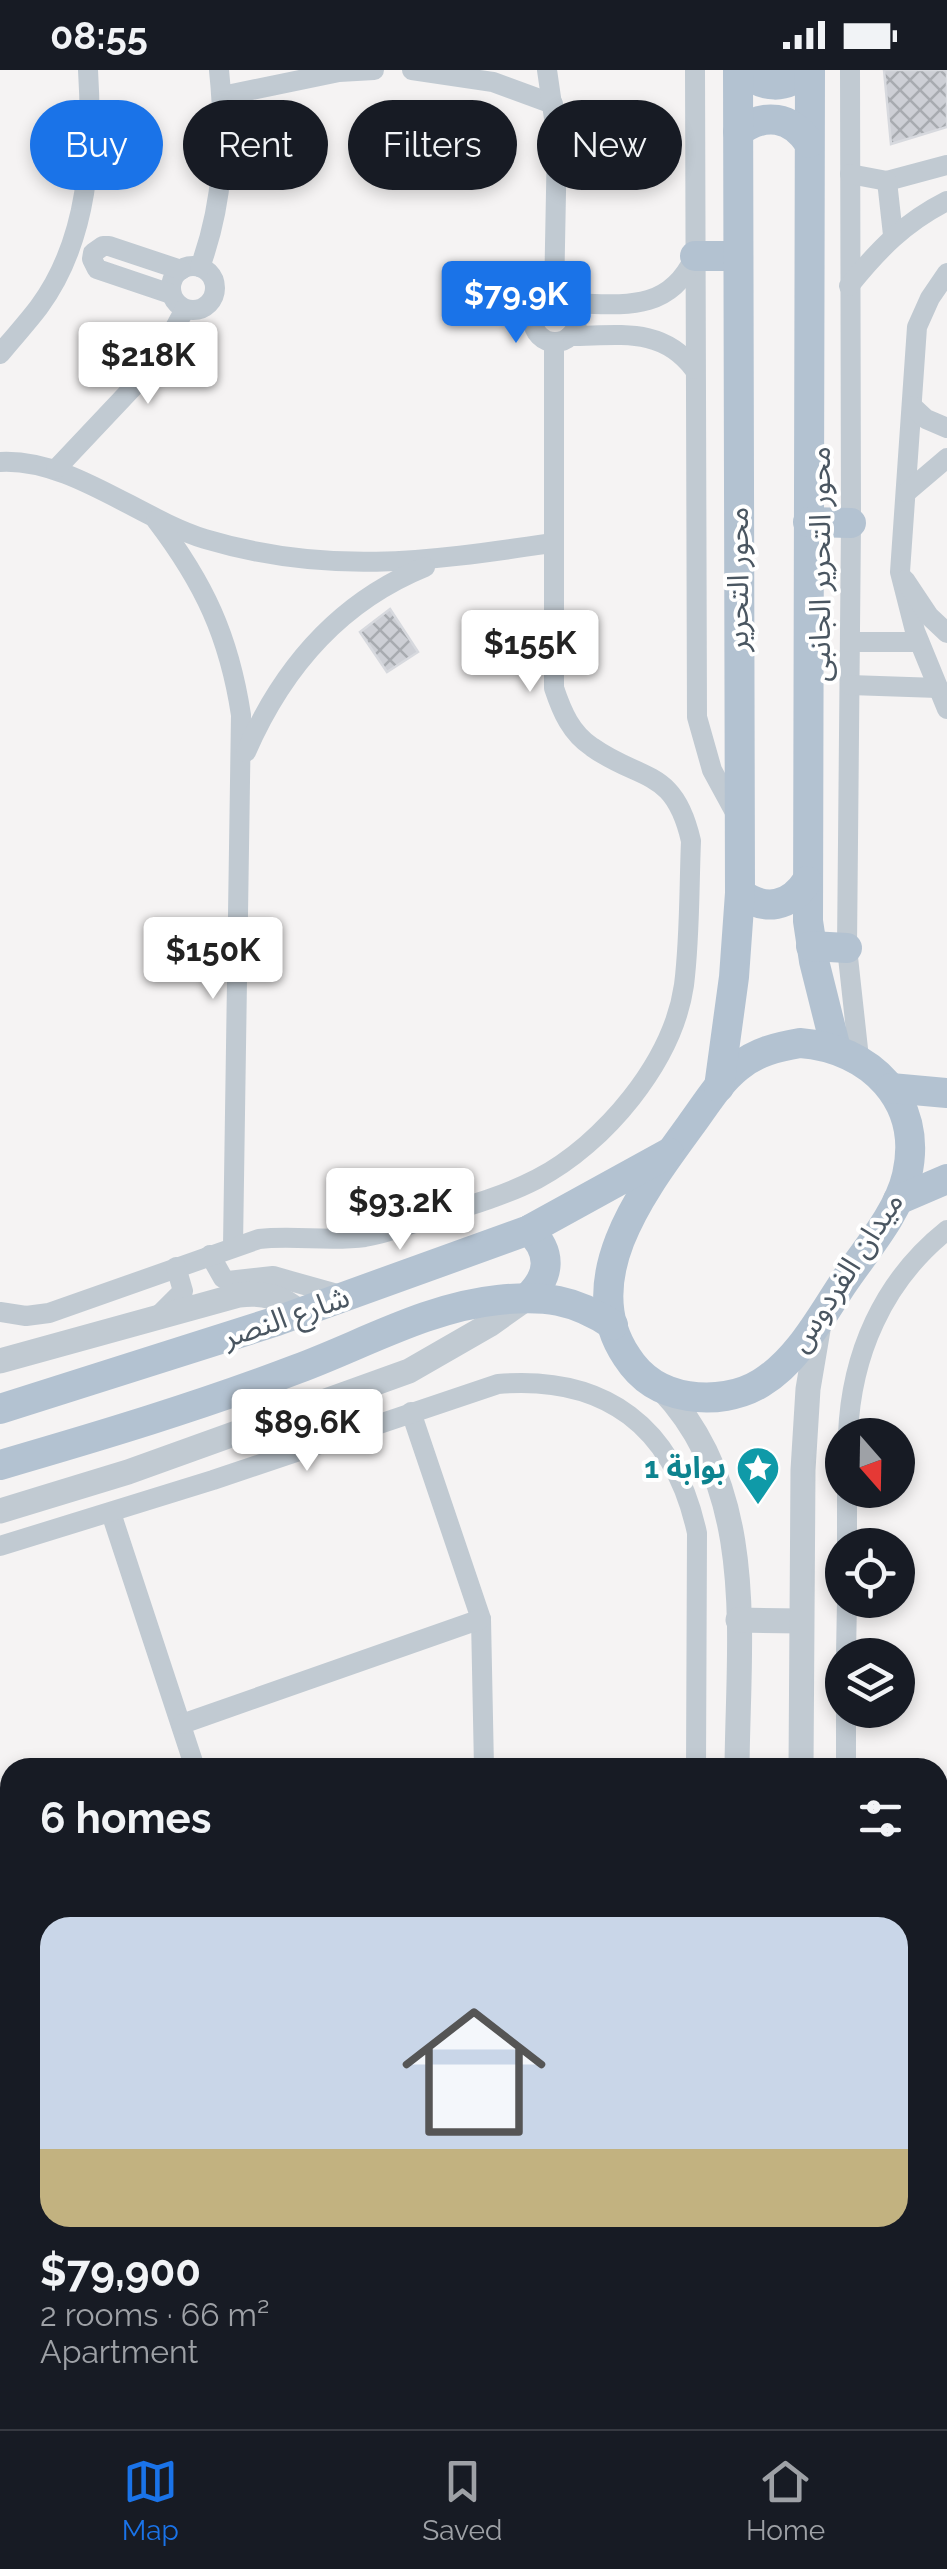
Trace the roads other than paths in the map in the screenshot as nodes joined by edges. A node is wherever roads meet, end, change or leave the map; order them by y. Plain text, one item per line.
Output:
1 (88, 70) edge
2 (219, 70) edge
3 (365, 70) edge
4 (374, 70) edge
5 (412, 70) edge
6 (548, 70) edge
7 (695, 70) edge
8 (741, 70) edge
9 (808, 70) edge
10 (850, 70) edge
11 (222, 96) junction
12 (542, 100) edge
13 (552, 100) edge
14 (738, 132) junction
15 (809, 143) junction
16 (947, 166) edge
17 (850, 174) junction
18 (888, 182) junction
19 (559, 190) edge
20 (947, 201) edge
21 (893, 236) junction
22 (695, 256) junction
23 (738, 256) junction
24 (190, 268) junction
25 (947, 273) edge
26 (850, 286) junction
27 (561, 301) junction
28 (178, 302) junction
29 (562, 339) junction
30 (0, 354) edge
31 (694, 369) junction
32 (912, 406) junction
33 (947, 428) edge
34 (947, 458) edge
35 (0, 462) edge
36 (56, 470) junction
37 (907, 492) junction
38 (156, 520) junction
39 (808, 522) junction
40 (851, 523) junction
41 (552, 544) junction
42 (444, 559) junction
43 (900, 572) junction
44 (947, 633) edge
45 (850, 642) junction
46 (947, 642) edge
47 (923, 651) junction
48 (850, 685) junction
49 (938, 688) junction
50 (947, 709) edge
51 (243, 758) junction
52 (738, 818) junction
53 (807, 881) junction
54 (740, 892) junction
55 (812, 946) junction
56 (847, 948) junction
57 (848, 1054) junction
58 (719, 1087) junction
59 (891, 1088) junction
60 (947, 1093) edge
61 (672, 1152) junction
62 (947, 1179) edge
63 (898, 1200) junction
64 (529, 1230) junction
65 (947, 1230) edge
66 (233, 1246) junction
67 (210, 1255) junction
68 (176, 1267) junction
69 (346, 1296) junction
70 (527, 1298) junction
71 (0, 1312) edge
72 (300, 1313) junction
73 (155, 1318) junction
74 (820, 1318) junction
75 (613, 1325) junction
76 (0, 1361) edge
77 (663, 1390) junction
78 (0, 1409) edge
79 (411, 1412) junction
80 (848, 1418) edge
81 (0, 1465) edge
82 (0, 1510) edge
83 (111, 1513) junction
84 (0, 1546) edge
85 (480, 1619) junction
86 (738, 1620) junction
87 (801, 1620) junction
88 (182, 1724) junction
89 (846, 1728) edge
90 (193, 1758) edge
91 (484, 1758) edge
92 (696, 1758) edge
93 (737, 1758) edge
94 (802, 1758) edge
95 (846, 1758) edge

1 - 30 street
2 - 11 street
3 - 4 street
3 - 11 street
5 - 12 street
6 - 13 street
7 - 22 street
8 - 9 main road
8 - 14 main road, محور التحرير
9 - 15 main road
10 - 17 street, محور التحرير الجانبى
11 - 24 street
14 - 15 main road
14 - 23 main road, محور التحرير
15 - 39 main road
16 - 18 street
17 - 18 street
17 - 26 street, محور التحرير الجانبى
18 - 21 street
19 - 27 street
20 - 21 street
21 - 26 street
22 - 23 main road
22 - 27 street
22 - 31 street
23 - 52 main road, محور التحرير
24 - 28 street
24 - 28 street
24 - 28 street
25 - 32 street
26 - 40 street, محور التحرير الجانبى
27 - 29 street
27 - 29 street
28 - 36 street
29 - 31 street
29 - 41 street
31 - 52 street
32 - 33 street
32 - 37 street
34 - 37 street
35 - 36 street
36 - 38 street
37 - 43 street
38 - 42 street
38 - 51 street
39 - 40 main road
39 - 53 main road
40 - 45 street, محور التحرير الجانبى
41 - 42 street
41 - 66 street
42 - 51 street
43 - 44 street
43 - 47 street
45 - 47 street
45 - 48 street, محور التحرير الجانبى
46 - 47 street
47 - 49 street
48 - 49 street
48 - 56 street, محور التحرير الجانبى
49 - 50 street
51 - 66 street
52 - 54 main road, محور التحرير
53 - 54 main road
53 - 55 main road
54 - 58 main road, محور التحرير
55 - 56 main road
55 - 57 main road
56 - 57 street, محور التحرير الجانبى
57 - 58 main road
57 - 59 main road, ميدان الفردوس
58 - 61 main road
59 - 60 main road
59 - 63 main road, ميدان الفردوس
61 - 64 main road, شارع النصر
61 - 75 main road
62 - 63 main road
63 - 74 main road, ميدان الفردوس
64 - 69 main road, شارع النصر
64 - 70 main road
65 - 80 street
66 - 67 street
67 - 68 street
67 - 69 street
68 - 71 street
68 - 73 street
69 - 72 main road, شارع النصر
70 - 75 main road, شارع النصر
70 - 81 main road, شارع النصر
70 - 82 street
72 - 73 street
72 - 78 main road, شارع النصر
73 - 76 street
74 - 77 main road, ميدان الفردوس
74 - 87 street
75 - 77 main road
77 - 86 street
79 - 83 street
79 - 85 street
79 - 92 street
83 - 84 street
83 - 88 street
85 - 88 street
85 - 91 street
86 - 87 street
86 - 93 street
87 - 94 street
88 - 90 street
89 - 95 street

